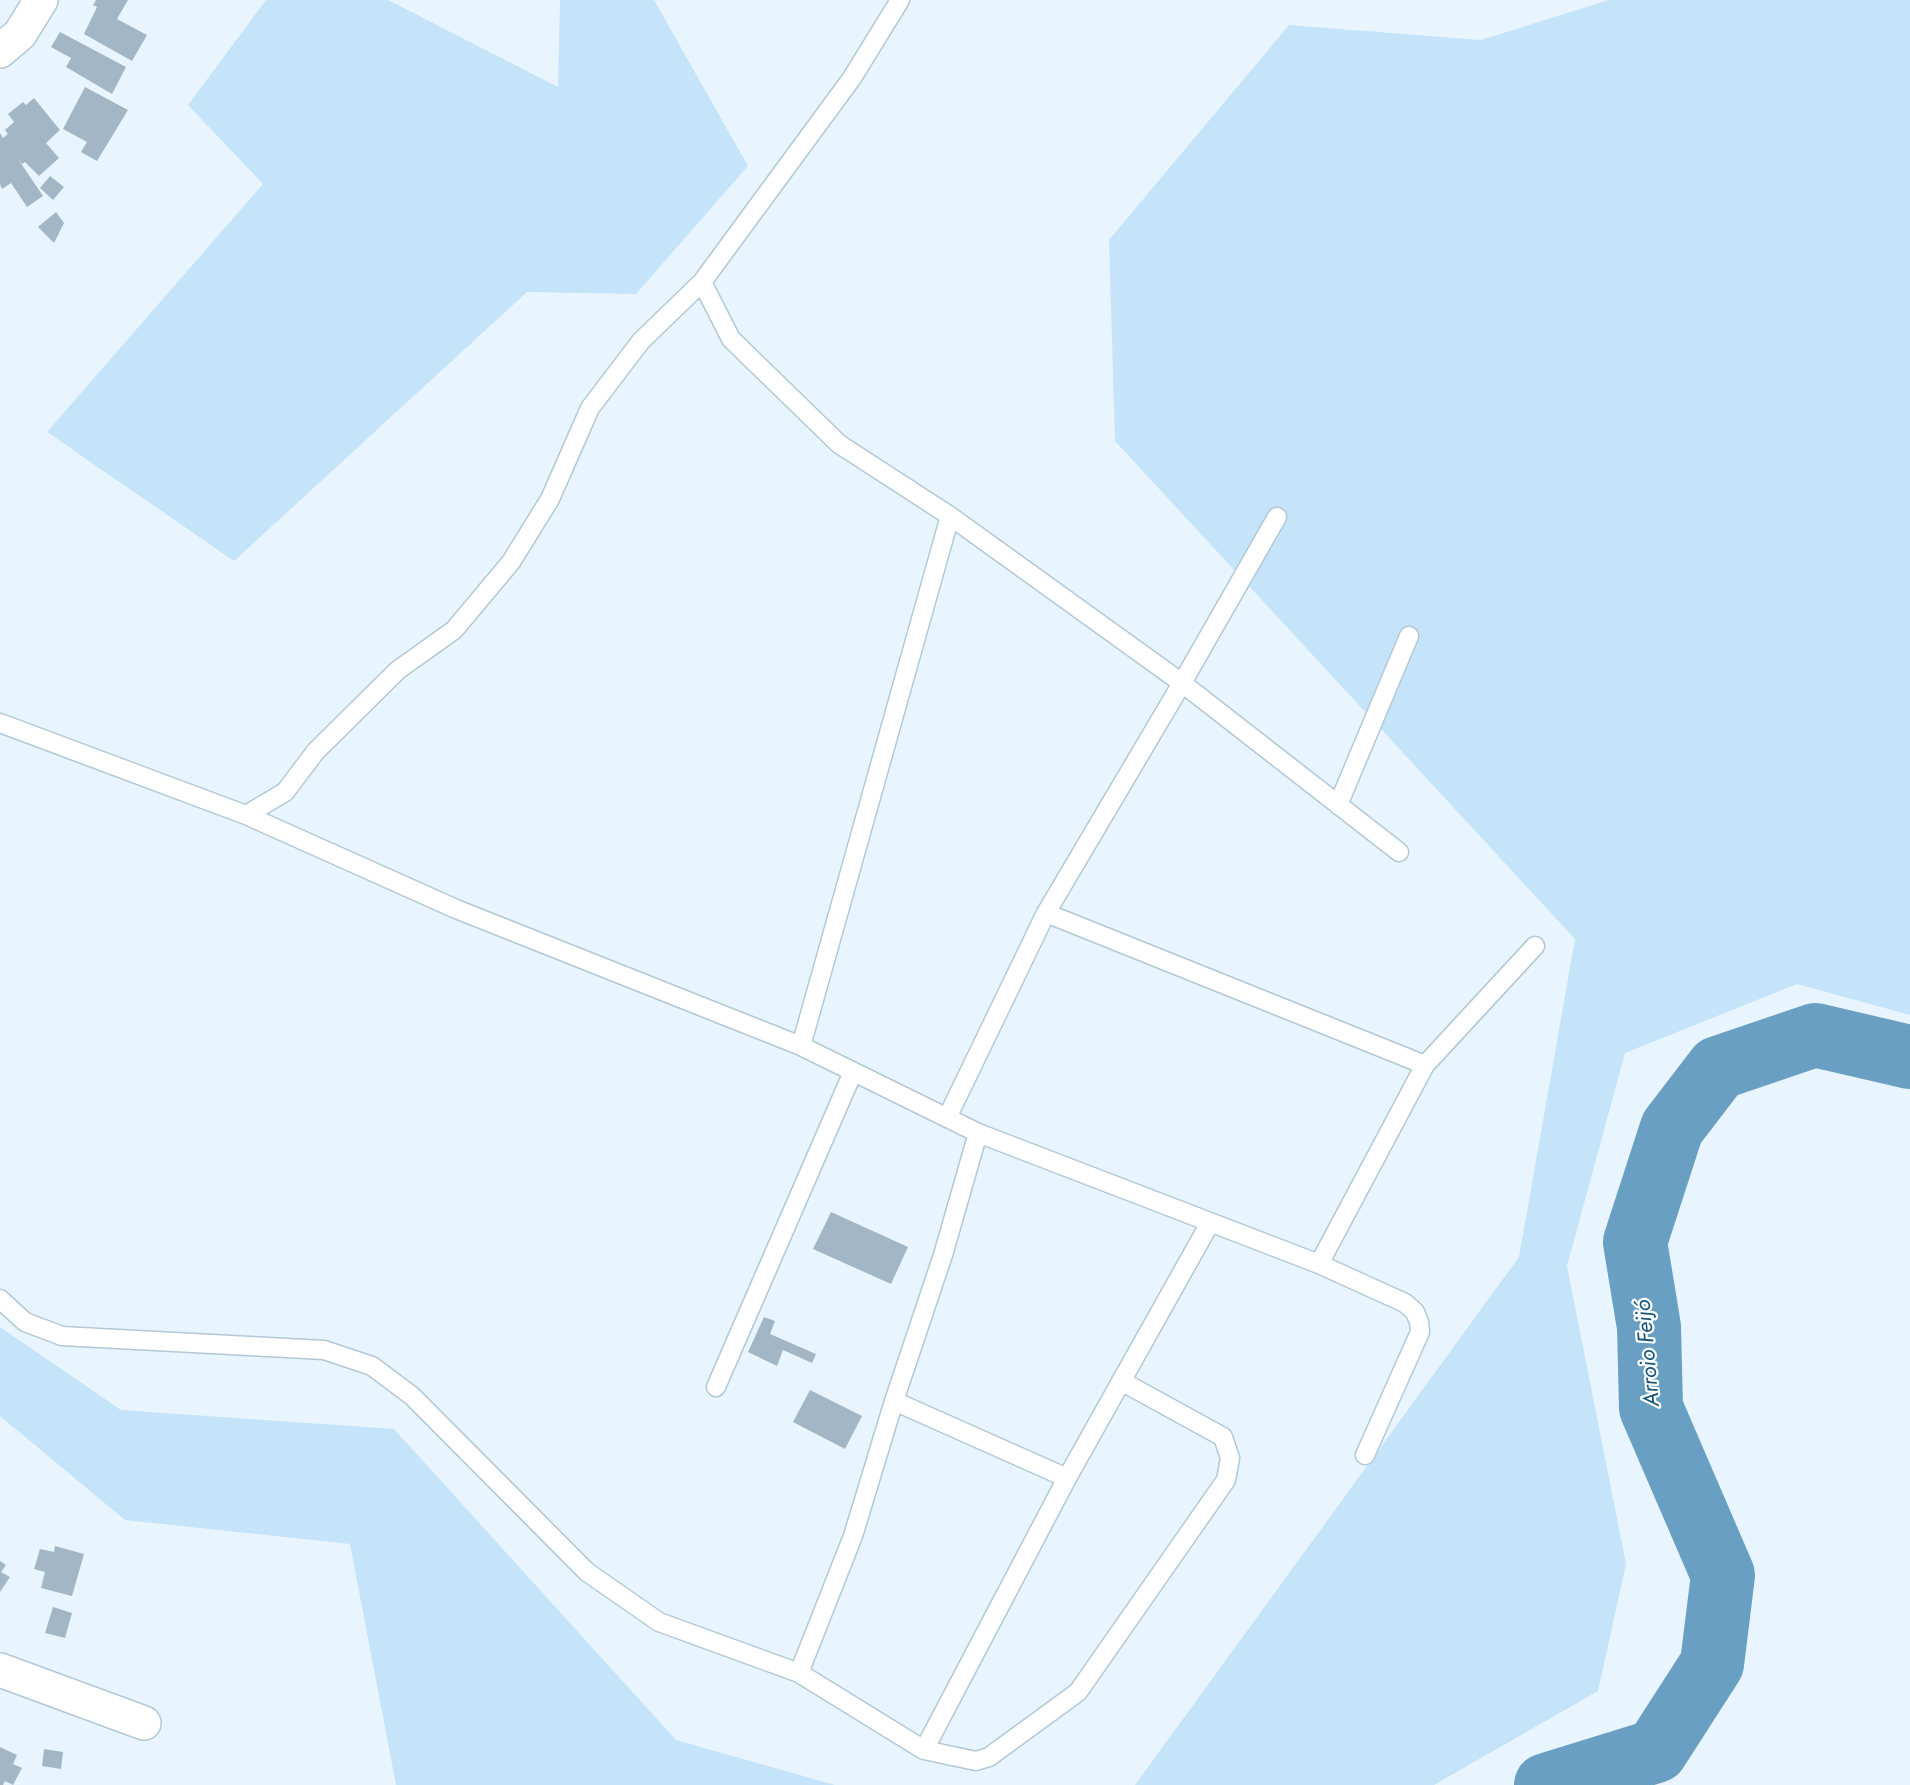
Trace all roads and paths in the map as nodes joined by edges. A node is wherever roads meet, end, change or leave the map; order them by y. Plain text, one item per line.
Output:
1 (41, 0) edge
2 (900, 0) edge
3 (0, 51) edge
4 (702, 282) junction
5 (950, 516) junction
6 (1277, 517) dead end
7 (1409, 636) dead end
8 (1182, 683) junction
9 (0, 723) edge
10 (1338, 805) junction
11 (246, 815) junction
12 (1399, 852) dead end
13 (1046, 913) junction
14 (1535, 946) dead end
15 (801, 1046) junction
16 (1425, 1065) junction
17 (853, 1072) junction
18 (947, 1118) junction
19 (978, 1133) junction
20 (1210, 1223) junction
21 (1319, 1264) junction
22 (0, 1299) edge
23 (1121, 1381) junction
24 (716, 1388) dead end
25 (894, 1401) junction
26 (1365, 1455) dead end
27 (1067, 1478) junction
28 (0, 1670) edge
29 (799, 1673) junction
30 (144, 1723) dead end
31 (924, 1750) junction

1 - 3 street
2 - 4 lane
4 - 5 lane
4 - 11 lane
5 - 8 lane
5 - 15 lane
6 - 8 lane
7 - 10 lane
8 - 10 lane
8 - 13 lane
9 - 11 lane
10 - 12 lane
11 - 15 lane
13 - 16 lane
13 - 18 lane
14 - 16 lane
15 - 17 lane
16 - 21 lane
17 - 18 lane
17 - 24 lane
18 - 19 lane
19 - 20 lane
19 - 25 lane
20 - 21 lane
20 - 23 lane
21 - 26 lane
22 - 29 lane
23 - 27 lane
23 - 31 lane
25 - 27 lane
25 - 29 lane
27 - 31 lane
28 - 30 street
29 - 31 lane

